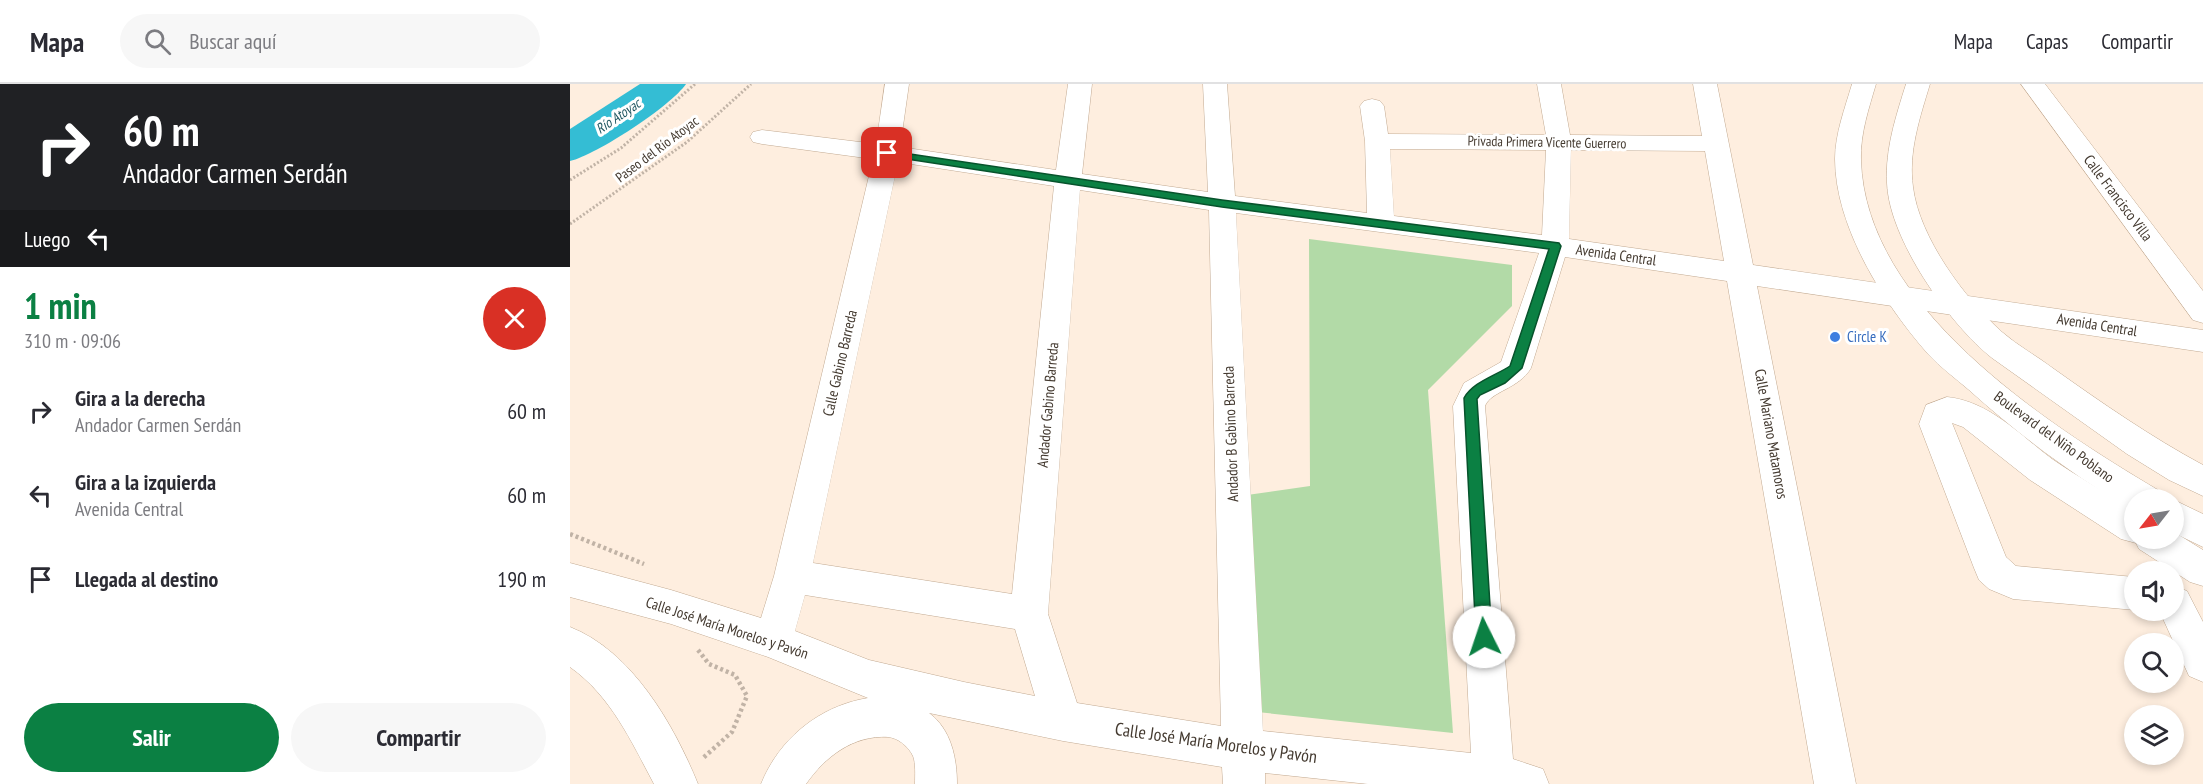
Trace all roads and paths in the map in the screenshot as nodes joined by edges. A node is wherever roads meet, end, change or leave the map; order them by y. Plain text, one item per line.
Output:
1 (695, 84) edge
2 (751, 84) edge
3 (897, 84) edge
4 (1080, 84) edge
5 (1215, 84) edge
6 (1549, 84) edge
7 (1706, 84) edge
8 (1864, 84) edge
9 (1918, 84) edge
10 (2033, 84) edge
11 (1372, 106) dead end
12 (762, 137) dead end
13 (1377, 141) junction
14 (1559, 141) junction
15 (1717, 144) junction
16 (887, 153) junction
17 (570, 180) edge
18 (1068, 181) junction
19 (1222, 203) junction
20 (570, 224) edge
21 (1381, 224) junction
22 (1555, 246) junction
23 (1741, 273) junction
24 (1901, 295) junction
25 (1961, 304) junction
26 (2203, 312) edge
27 (2203, 341) edge
28 (2203, 482) edge
29 (2129, 489) edge
30 (2184, 521) edge
31 (2124, 522) edge
32 (2203, 532) edge
33 (570, 534) edge
34 (2170, 549) edge
35 (2203, 570) edge
36 (792, 576) junction
37 (570, 580) edge
38 (2124, 593) edge
39 (671, 607) junction
40 (1029, 614) junction
41 (2183, 621) edge
42 (773, 640) junction
43 (570, 645) edge
44 (2203, 663) edge
45 (869, 680) junction
46 (964, 702) junction
47 (903, 720) junction
48 (1063, 721) junction
49 (1244, 767) edge
50 (1511, 780) edge
51 (677, 783) edge
52 (782, 784) edge
53 (936, 784) edge
54 (1835, 784) edge

1 - 17 path, Paseo del Río Atoyac
2 - 20 path, Paseo del Río Atoyac
3 - 16 street, Calle Gabino Barreda
4 - 18 street, Andador Gabino Barreda
5 - 19 street, Andador B Gabino Barreda
6 - 14 street
7 - 15 street, Calle Mariano Matamoros
8 - 24 street, Boulevard del Niño Poblano
9 - 25 street
10 - 26 street, Calle Francisco Villa
11 - 13 street
12 - 16 street, Avenida Central
13 - 14 street, Privada Primera Vicente Guerrero
13 - 21 street
14 - 15 street, Privada Primera Vicente Guerrero
14 - 22 street
15 - 23 street, Calle Mariano Matamoros
16 - 18 street, Avenida Central
16 - 36 street, Calle Gabino Barreda
18 - 19 street, Avenida Central
18 - 40 street, Andador Gabino Barreda
19 - 21 street, Avenida Central
19 - 49 street, Andador B Gabino Barreda
21 - 22 street, Avenida Central
22 - 23 street, Avenida Central
22 - 50 street
23 - 24 street, Avenida Central
23 - 54 street, Calle Mariano Matamoros
24 - 25 street, Avenida Central
24 - 29 street, Boulevard del Niño Poblano
25 - 27 street, Avenida Central
25 - 28 street
30 - 32 street
31 - 38 street
33 - 39 path
34 - 35 street
36 - 40 street
36 - 42 street, Calle Gabino Barreda
37 - 39 street, Calle José María Morelos y Pavón
39 - 42 street, Calle José María Morelos y Pavón
39 - 51 path
40 - 48 street, Andador Gabino Barreda
41 - 44 street
42 - 45 street, Calle José María Morelos y Pavón
43 - 51 street
45 - 46 street, Calle José María Morelos y Pavón
45 - 47 street
46 - 47 street, Calle José María Morelos y Pavón
46 - 48 street, Calle José María Morelos y Pavón
47 - 52 street
47 - 53 street
48 - 49 street, Calle José María Morelos y Pavón
49 - 50 street, Calle José María Morelos y Pavón

